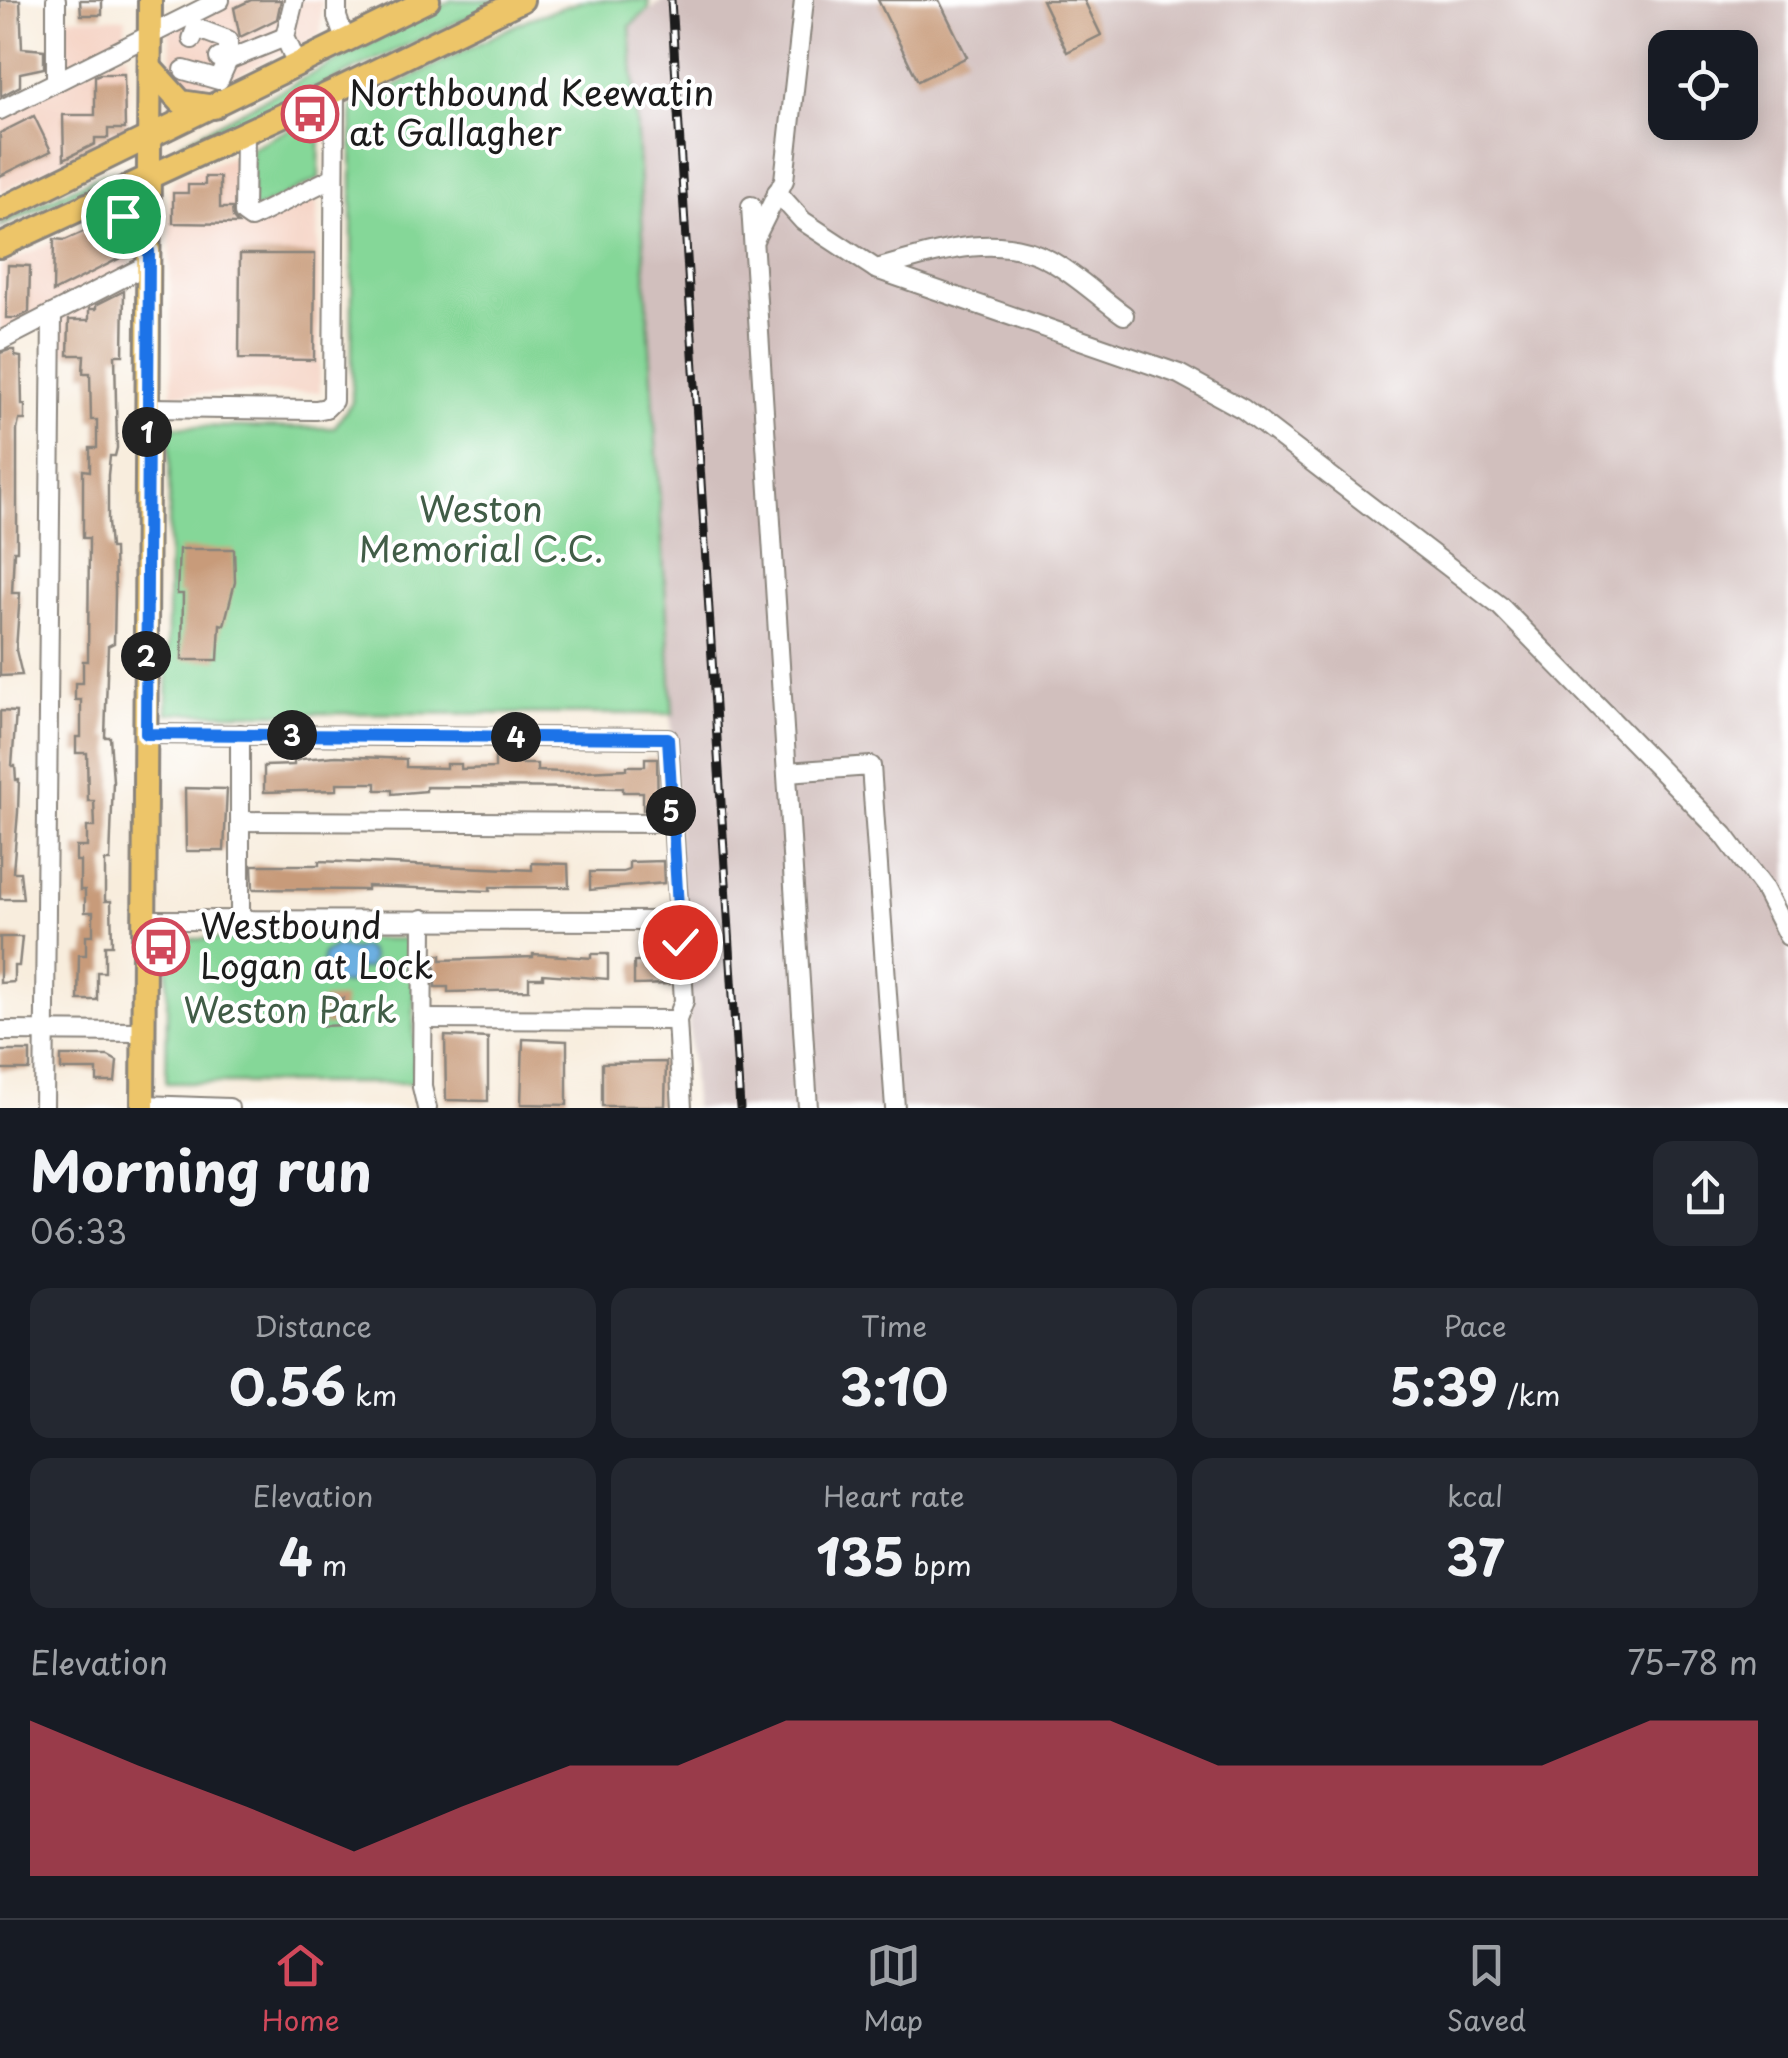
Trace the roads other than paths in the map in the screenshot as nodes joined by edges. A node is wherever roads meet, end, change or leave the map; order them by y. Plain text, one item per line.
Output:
1 (56, 0) edge
2 (150, 0) edge
3 (220, 0) edge
4 (294, 0) edge
5 (338, 0) edge
6 (428, 0) edge
7 (522, 0) edge
8 (804, 0) edge
9 (158, 31) junction
10 (285, 37) junction
11 (345, 40) junction
12 (212, 51) junction
13 (297, 64) junction
14 (150, 68) junction
15 (184, 70) junction
16 (56, 82) junction
17 (258, 84) junction
18 (336, 92) junction
19 (214, 106) junction
20 (0, 110) edge
21 (244, 132) junction
22 (151, 137) junction
23 (148, 176) junction
24 (334, 177) junction
25 (777, 192) junction
26 (87, 205) junction
27 (751, 206) dead end
28 (0, 210) edge
29 (753, 243) junction
30 (0, 246) edge
31 (149, 258) junction
32 (876, 269) junction
33 (52, 314) junction
34 (1124, 315) dead end
35 (0, 341) edge
36 (148, 408) junction
37 (146, 734) junction
38 (240, 734) junction
39 (787, 772) junction
40 (240, 821) junction
41 (671, 823) junction
42 (240, 918) junction
43 (144, 920) junction
44 (423, 920) junction
45 (679, 921) junction
46 (1788, 936) edge
47 (422, 1020) junction
48 (677, 1020) junction
49 (0, 1031) edge
50 (44, 1032) junction
51 (144, 1032) junction
52 (143, 1106) edge
53 (44, 1108) edge
54 (229, 1108) edge
55 (427, 1108) edge
56 (682, 1108) edge
57 (808, 1108) edge
58 (895, 1108) edge

1 - 16 street
2 - 9 main road
3 - 9 street
4 - 10 street
5 - 11 street
6 - 11 main road
7 - 18 main road
8 - 25 street
9 - 12 street
9 - 14 main road
9 - 16 street
10 - 12 street
10 - 13 street
11 - 13 main road
12 - 15 street
12 - 15 street
12 - 17 street
13 - 17 main road
14 - 15 street
14 - 19 main road
14 - 22 main road
16 - 20 street
17 - 19 main road
18 - 21 main road
18 - 24 street
19 - 22 main road
21 - 23 main road
21 - 24 street
22 - 23 main road
22 - 28 main road
23 - 26 main road
23 - 31 main road
24 - 36 street
25 - 29 street
25 - 32 street
26 - 30 main road
26 - 31 main road
27 - 29 street
29 - 39 street
31 - 33 street
31 - 36 main road
32 - 34 street
32 - 46 street
33 - 35 street
33 - 50 street
36 - 37 main road
37 - 38 street
37 - 43 main road
38 - 40 street
38 - 41 street
39 - 57 street
39 - 58 street
40 - 41 street
40 - 42 street
41 - 45 street
42 - 43 street
42 - 44 street
43 - 51 main road
44 - 45 street
44 - 47 street
45 - 48 street
47 - 48 street
47 - 55 street
48 - 56 street
49 - 50 street
50 - 51 street
50 - 53 street
51 - 52 main road
52 - 54 street

